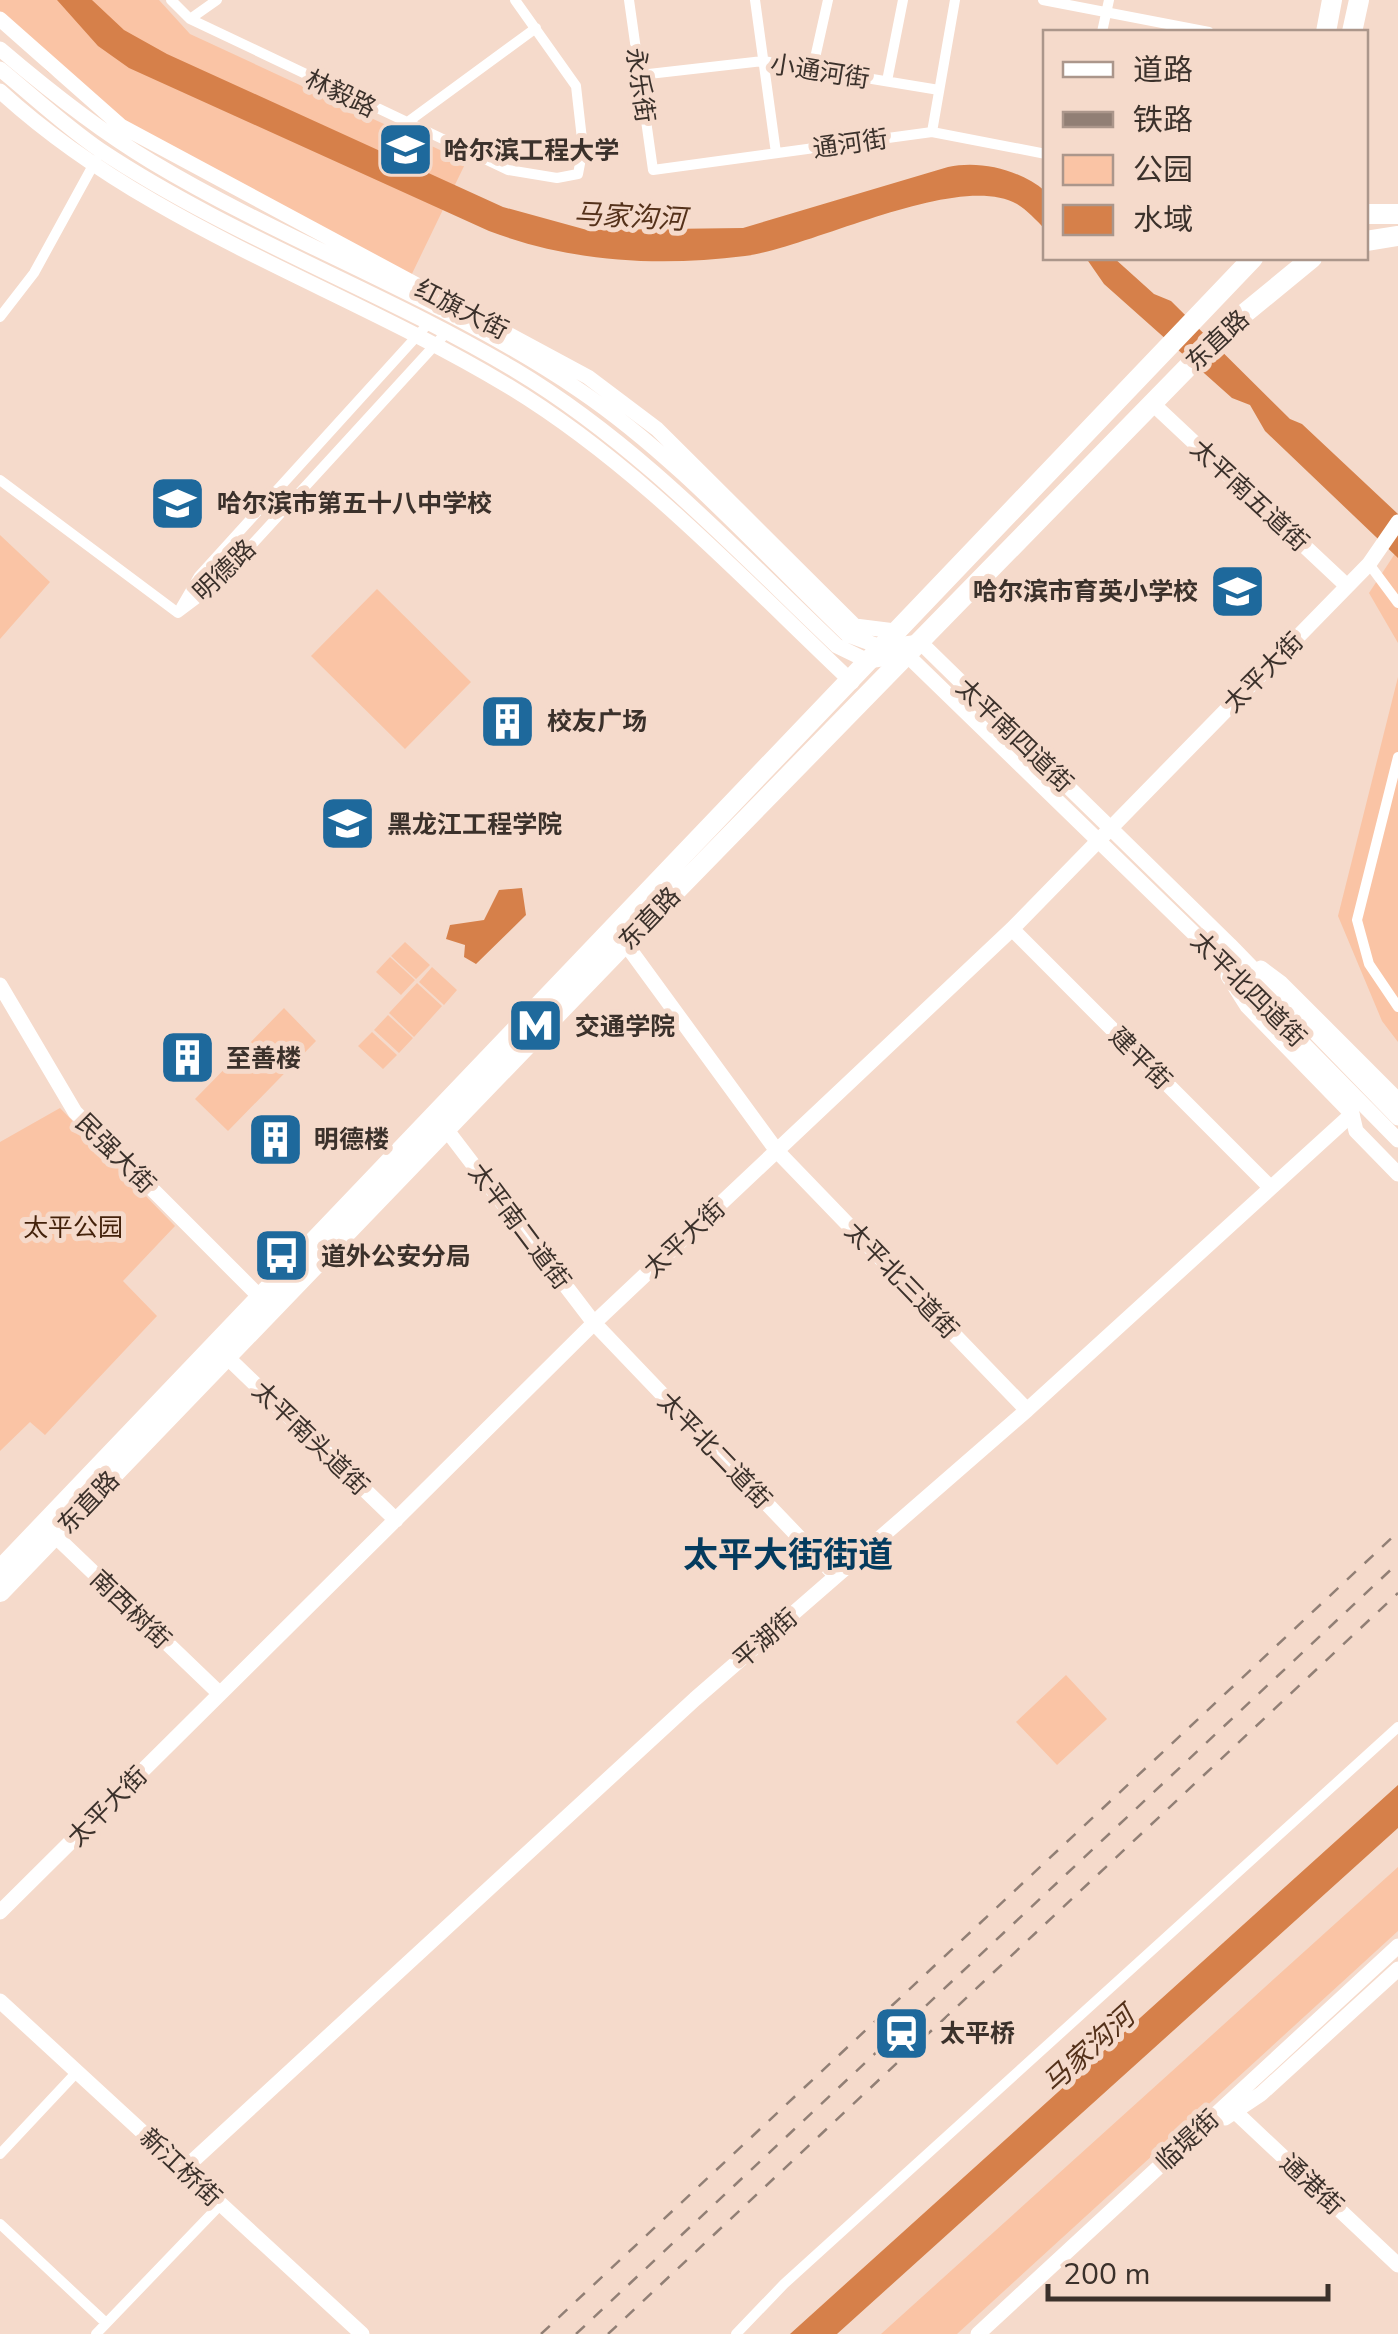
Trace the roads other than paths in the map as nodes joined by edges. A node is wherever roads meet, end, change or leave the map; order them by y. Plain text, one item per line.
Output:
1 (171, 0) edge
2 (217, 0) edge
3 (516, 0) edge
4 (629, 0) edge
5 (755, 0) edge
6 (828, 0) edge
7 (903, 0) edge
8 (955, 0) edge
9 (1043, 0) edge
10 (1332, 0) edge
11 (1359, 0) edge
12 (1108, 6) edge
13 (0, 19) edge
14 (190, 19) junction
15 (536, 28) junction
16 (1201, 30) edge
17 (1326, 30) edge
18 (1352, 30) edge
19 (0, 49) edge
20 (763, 60) junction
21 (813, 67) junction
22 (0, 69) edge
23 (640, 75) junction
24 (887, 81) junction
25 (0, 90) edge
26 (939, 90) junction
27 (405, 124) junction
28 (932, 132) junction
29 (1043, 153) edge
30 (776, 154) junction
31 (97, 158) junction
32 (653, 170) joint
33 (1368, 207) edge
34 (1368, 214) edge
35 (1396, 214) edge
36 (1398, 236) edge
37 (1368, 242) edge
38 (1251, 260) edge
39 (1310, 260) edge
40 (0, 317) edge
41 (422, 331) junction
42 (440, 340) junction
43 (1153, 404) junction
44 (0, 480) edge
45 (1398, 522) edge
46 (1369, 564) junction
47 (1347, 586) junction
48 (1398, 603) edge
49 (178, 613) junction
50 (842, 640) junction
51 (881, 646) junction
52 (914, 649) junction
53 (852, 682) junction
54 (1398, 757) edge
55 (1110, 828) junction
56 (1097, 840) junction
57 (1012, 928) junction
58 (624, 943) junction
59 (1230, 945) junction
60 (1213, 952) junction
61 (0, 985) edge
62 (1264, 993) junction
63 (1398, 1007) edge
64 (1398, 1100) edge
65 (1352, 1114) junction
66 (1398, 1118) edge
67 (446, 1129) junction
68 (1398, 1140) edge
69 (777, 1150) junction
70 (1398, 1159) edge
71 (1398, 1174) edge
72 (1270, 1187) junction
73 (261, 1298) junction
74 (594, 1324) junction
75 (226, 1357) junction
76 (1026, 1410) junction
77 (396, 1520) junction
78 (49, 1530) junction
79 (0, 1570) edge
80 (836, 1576) junction
81 (0, 1592) edge
82 (219, 1693) junction
83 (1398, 1727) edge
84 (0, 1912) edge
85 (1398, 1946) edge
86 (1398, 1970) edge
87 (0, 2000) edge
88 (76, 2072) junction
89 (1233, 2104) junction
90 (0, 2154) edge
91 (184, 2169) junction
92 (222, 2204) junction
93 (0, 2224) edge
94 (1398, 2252) edge
95 (1398, 2265) edge
96 (106, 2322) junction
97 (96, 2334) edge
98 (362, 2334) edge
99 (736, 2334) edge
100 (978, 2334) edge
101 (990, 2334) edge

1 - 14 street, 林毅路
2 - 14 street
3 - 15 street
4 - 23 street, 永乐街
5 - 20 street
6 - 21 street
7 - 24 street
8 - 26 street
9 - 12 street
10 - 17 highway
11 - 18 highway
12 - 16 street
13 - 51 main road, 红旗大街
14 - 27 street, 林毅路
15 - 27 street
15 - 27 street, 林毅路
19 - 50 main road, 红旗大街
20 - 21 street, 小通河街
20 - 23 street, 小通河街
20 - 30 street
21 - 24 street, 小通河街
22 - 31 main road, 红旗大街
23 - 32 street, 永乐街
24 - 26 street, 小通河街
25 - 31 main road, 红旗大街
26 - 28 street
28 - 29 street, 通河街
28 - 30 street, 通河街
30 - 32 street, 通河街
31 - 40 street
31 - 41 main road, 红旗大街
33 - 35 highway
34 - 35 highway
36 - 37 highway
38 - 51 highway, 东直路
39 - 43 highway, 东直路
41 - 42 main road, 红旗大街
41 - 49 street, 明德路
42 - 49 street, 明德路
42 - 50 main road, 红旗大街
42 - 53 main road, 红旗大街
43 - 47 main road, 太平南五道街
43 - 52 highway, 东直路
44 - 49 street
45 - 46 main road, 太平大街
46 - 47 main road, 太平大街
46 - 48 street
47 - 55 main road, 太平大街
50 - 51 main road
51 - 52 main road
51 - 53 highway, 东直路
52 - 55 main road, 太平南四道街
52 - 56 main road, 太平南四道街
52 - 58 highway, 东直路
53 - 73 highway, 东直路
54 - 63 street
55 - 56 main road, 太平大街
55 - 59 main road, 太平北四道街
56 - 57 main road, 太平大街
56 - 60 main road, 太平北四道街
57 - 69 main road, 太平大街
57 - 72 main road, 建平街
58 - 67 highway, 东直路
58 - 69 main road, 太平北三道街
59 - 62 main road, 太平北四道街
59 - 64 main road
60 - 62 main road, 太平北四道街
60 - 65 main road
61 - 73 main road, 民强大街
62 - 66 main road, 太平北四道街
62 - 68 main road, 太平北四道街
65 - 70 main road
65 - 71 main road
65 - 72 main road, 平湖街
67 - 74 main road, 太平南二道街
67 - 75 highway, 东直路
69 - 74 main road, 太平大街
69 - 76 main road, 太平北三道街
72 - 76 main road, 平湖街
73 - 78 highway, 东直路
74 - 77 main road, 太平大街
74 - 80 main road, 太平北二道街
75 - 77 main road, 太平南头道街
75 - 78 highway, 东直路
76 - 80 main road, 平湖街
77 - 82 main road, 太平大街
78 - 79 highway, 东直路
78 - 81 highway, 东直路
78 - 82 main road, 南西树街
80 - 91 main road, 平湖街
82 - 84 main road, 太平大街
83 - 99 street
85 - 89 main road, 临堤街
86 - 89 main road, 临堤街
87 - 88 main road, 新江桥街
88 - 90 street
88 - 91 main road, 新江桥街
89 - 94 main road, 通港街
89 - 95 main road, 通港街
89 - 100 main road, 临堤街
89 - 101 main road, 临堤街
91 - 92 main road, 新江桥街
92 - 96 street
92 - 98 main road, 新江桥街
93 - 96 street
96 - 97 street

